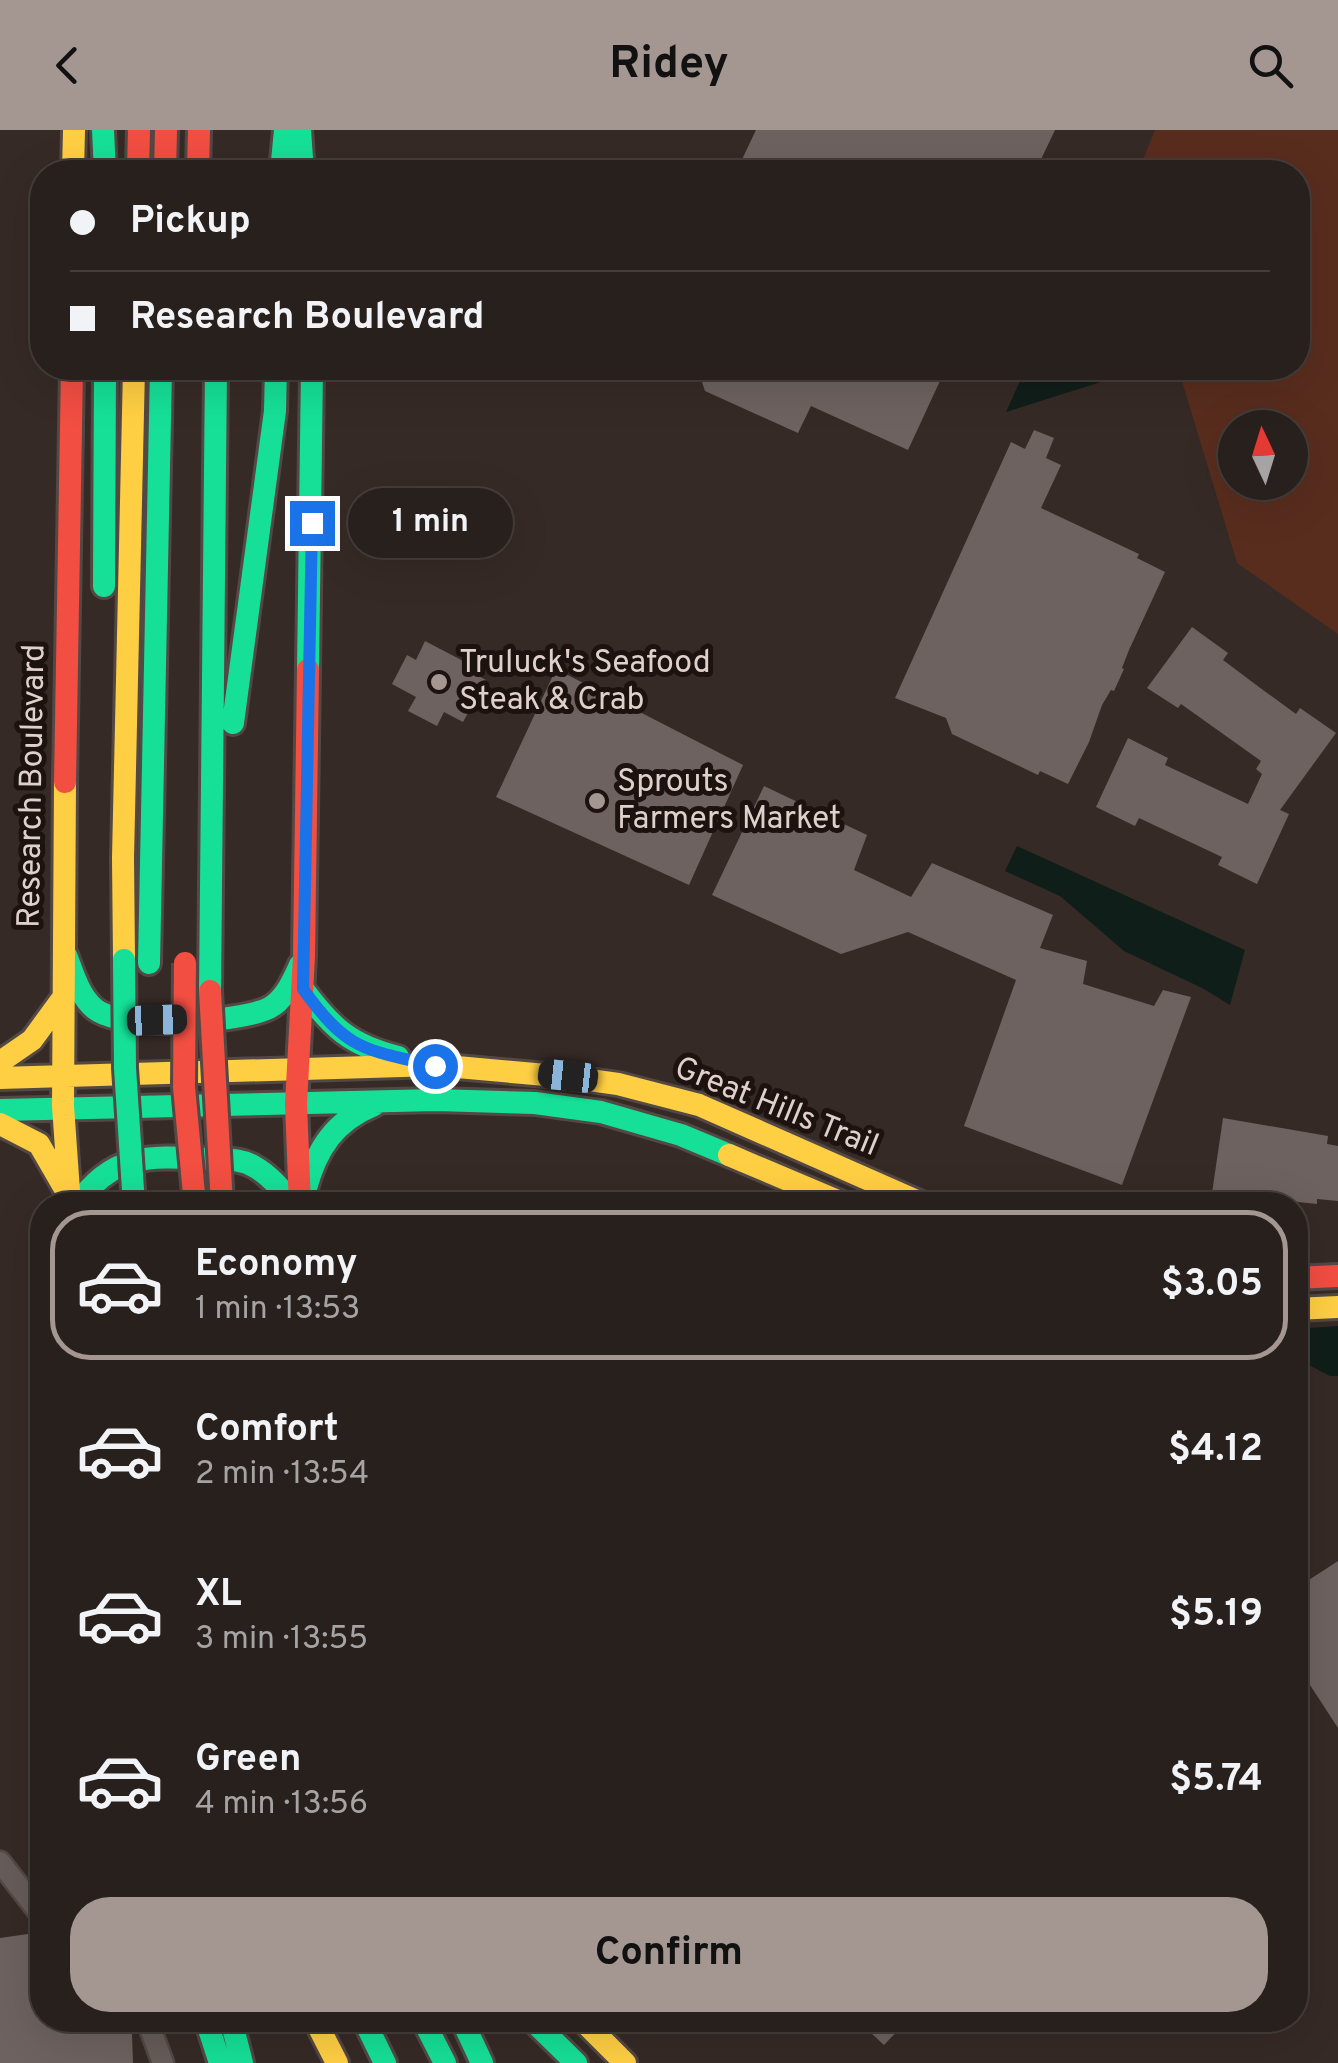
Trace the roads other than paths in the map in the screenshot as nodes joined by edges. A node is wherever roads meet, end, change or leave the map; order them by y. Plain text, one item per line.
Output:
1 (74, 130) edge
2 (103, 130) edge
3 (139, 130) edge
4 (166, 130) edge
5 (199, 130) edge
6 (217, 130) edge
7 (284, 130) edge
8 (300, 130) edge
9 (74, 160) edge
10 (104, 160) edge
11 (138, 160) edge
12 (165, 160) edge
13 (198, 160) edge
14 (217, 160) edge
15 (283, 160) edge
16 (302, 160) edge
17 (72, 380) edge
18 (105, 380) edge
19 (134, 380) edge
20 (161, 380) edge
21 (195, 380) edge
22 (216, 380) edge
23 (276, 380) edge
24 (312, 380) edge
25 (104, 606) dead end
26 (190, 646) dead end
27 (103, 685) dead end
28 (214, 782) junction
29 (123, 858) junction
30 (62, 948) junction
31 (185, 954) dead end
32 (304, 956) junction
33 (303, 989) junction
34 (62, 999) junction
35 (0, 1062) edge
36 (435, 1066) junction
37 (298, 1071) junction
38 (63, 1076) junction
39 (0, 1078) edge
40 (384, 1102) junction
41 (296, 1104) junction
42 (63, 1106) junction
43 (0, 1110) edge
44 (0, 1124) edge
45 (156, 1186) dead end
46 (66, 1192) edge
47 (71, 1192) edge
48 (82, 1192) edge
49 (133, 1192) edge
50 (193, 1192) edge
51 (221, 1192) edge
52 (285, 1192) edge
53 (299, 1192) edge
54 (303, 1192) edge
55 (815, 1192) edge
56 (896, 1192) edge
57 (1338, 1276) edge
58 (1308, 1277) edge
59 (1338, 1307) edge
60 (1308, 1308) edge
61 (0, 1862) edge
62 (30, 1901) edge
63 (151, 2032) edge
64 (210, 2032) edge
65 (234, 2032) edge
66 (308, 2032) edge
67 (322, 2032) edge
68 (370, 2032) edge
69 (429, 2032) edge
70 (468, 2032) edge
71 (544, 2032) edge
72 (594, 2032) edge
73 (163, 2063) edge
74 (220, 2063) edge
75 (242, 2063) edge
76 (320, 2063) edge
77 (338, 2063) edge
78 (385, 2063) edge
79 (445, 2063) edge
80 (482, 2063) edge
81 (576, 2063) edge
82 (626, 2063) edge

1 - 9 main road
2 - 10 main road
3 - 11 main road
4 - 12 main road
5 - 13 main road
6 - 14 main road
7 - 15 main road
8 - 16 main road
17 - 30 main road, Research Boulevard
18 - 25 main road
19 - 29 main road
20 - 45 main road
21 - 26 main road
22 - 28 main road
23 - 28 main road
24 - 32 main road
27 - 29 main road
28 - 51 main road, bridge
29 - 49 main road, bridge
30 - 32 main road
30 - 34 main road, Research Boulevard
31 - 50 main road, bridge
32 - 33 main road
33 - 36 main road
33 - 37 main road
34 - 35 main road
34 - 38 main road, Research Boulevard
36 - 37 main road, Great Hills Trail
36 - 56 main road, Great Hills Trail
37 - 38 main road, Great Hills Trail
37 - 41 main road
38 - 39 main road, Great Hills Trail
38 - 42 main road, Research Boulevard
40 - 41 main road, Great Hills Trail
40 - 54 main road
40 - 55 main road, Great Hills Trail
41 - 42 main road, Great Hills Trail
41 - 53 main road
42 - 43 main road, Great Hills Trail
42 - 47 main road, Research Boulevard
44 - 46 main road
48 - 52 main road
57 - 58 main road
59 - 60 main road
61 - 62 street
63 - 73 street
64 - 74 main road
65 - 75 main road
66 - 76 main road
67 - 77 main road
68 - 78 main road
69 - 79 main road
70 - 80 main road
71 - 81 main road
72 - 82 main road

